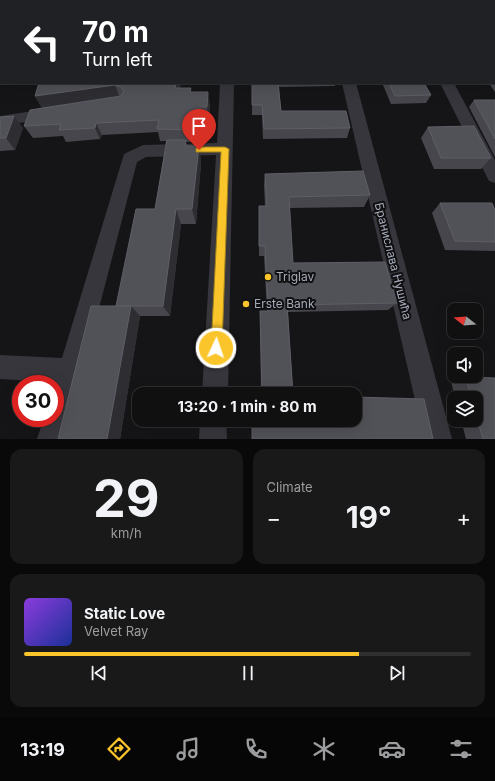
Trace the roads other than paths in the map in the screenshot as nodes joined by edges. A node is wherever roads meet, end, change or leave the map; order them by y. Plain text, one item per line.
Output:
1 (9, 0) edge
2 (58, 0) edge
3 (227, 84) edge
4 (349, 84) edge
5 (448, 84) edge
6 (67, 111) edge
7 (0, 121) edge
8 (225, 149) junction
9 (495, 176) edge
10 (0, 367) edge
11 (68, 371) junction
12 (214, 387) edge
13 (213, 427) edge
14 (51, 439) edge
15 (213, 439) edge
16 (438, 439) edge

1 - 2 street
3 - 8 street
4 - 16 street, Бранислава Нушића
5 - 9 street
6 - 7 street
8 - 11 street
8 - 12 street
10 - 11 street
11 - 14 street
13 - 15 street

